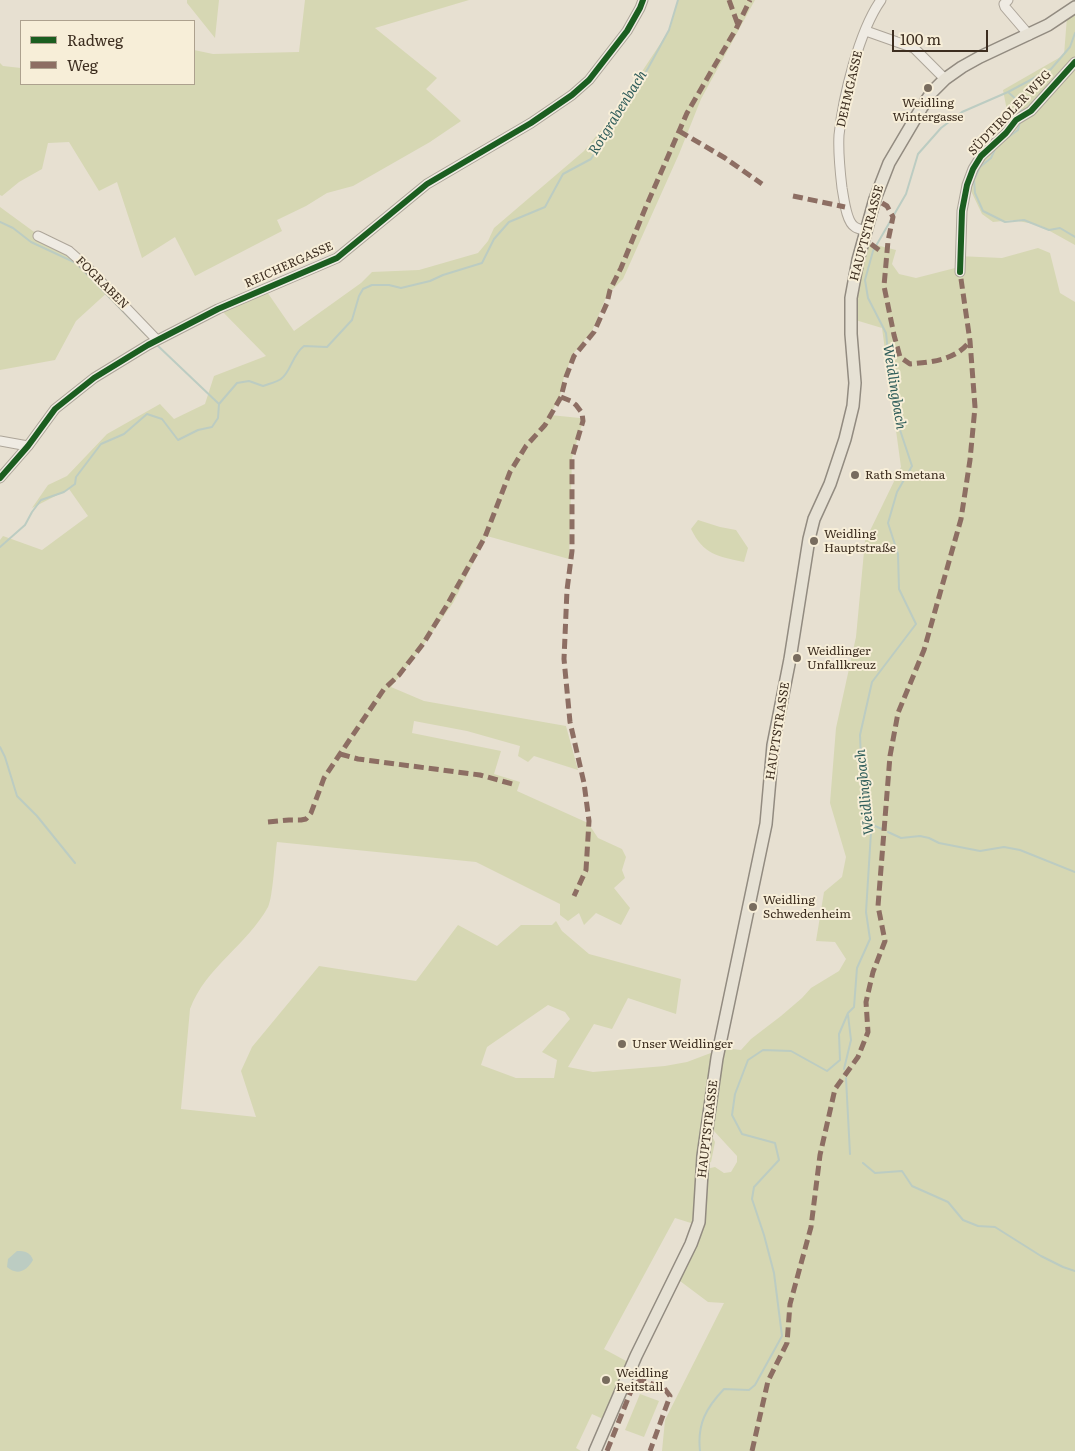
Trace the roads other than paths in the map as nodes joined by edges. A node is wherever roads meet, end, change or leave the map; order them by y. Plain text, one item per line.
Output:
1 (643, 0) edge
2 (881, 0) edge
3 (1008, 0) edge
4 (1075, 7) edge
5 (866, 31) junction
6 (1029, 35) junction
7 (1075, 62) edge
8 (944, 79) junction
9 (866, 231) junction
10 (38, 236) dead end
11 (960, 272) dead end
12 (157, 340) junction
13 (0, 441) edge
14 (28, 446) junction
15 (0, 478) edge
16 (595, 1451) edge

1 - 12 street, REICHERGASSE
2 - 5 street, DEHMGASSE
3 - 6 street
4 - 6 main road, HAUPTSTRASSE
5 - 8 street
5 - 9 street, DEHMGASSE
6 - 8 main road, HAUPTSTRASSE
7 - 11 street, SÜDTIROLER WEG
8 - 9 main road, HAUPTSTRASSE
9 - 16 main road, HAUPTSTRASSE
10 - 12 street, FOGRABEN
12 - 14 street, REICHERGASSE
13 - 14 street
14 - 15 street, REICHERGASSE

